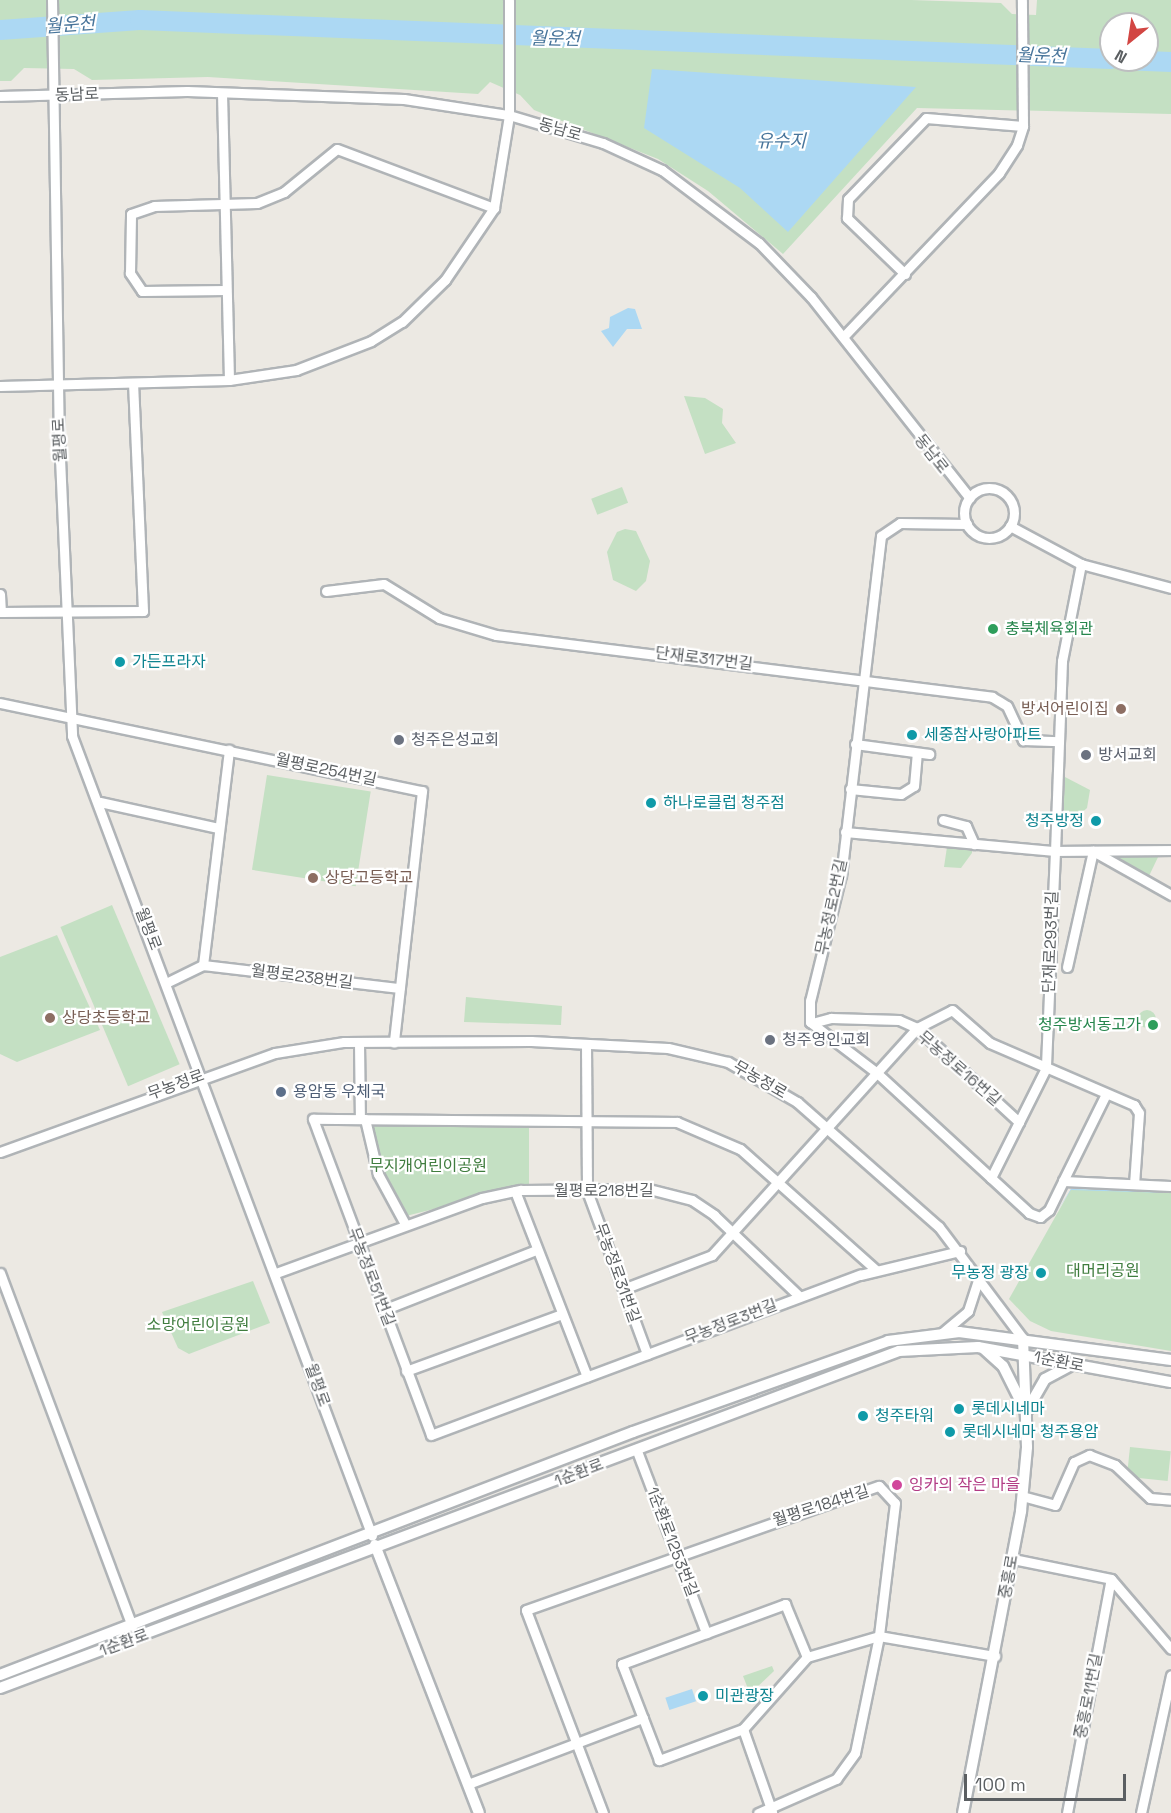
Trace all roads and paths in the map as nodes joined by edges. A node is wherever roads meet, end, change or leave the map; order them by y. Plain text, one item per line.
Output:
1 (52, 0) edge
2 (509, 0) edge
3 (1022, 0) edge
4 (222, 93) junction
5 (0, 96) edge
6 (52, 96) junction
7 (509, 116) junction
8 (1023, 126) junction
9 (224, 207) junction
10 (494, 208) junction
11 (905, 274) junction
12 (226, 290) junction
13 (843, 337) junction
14 (230, 380) junction
15 (133, 384) junction
16 (58, 385) junction
17 (0, 386) edge
18 (970, 498) junction
19 (967, 524) junction
20 (1010, 526) junction
21 (1081, 564) junction
22 (1171, 588) edge
23 (326, 591) dead end
24 (0, 594) edge
25 (69, 611) junction
26 (0, 612) edge
27 (862, 678) junction
28 (0, 703) edge
29 (72, 716) junction
30 (1059, 741) junction
31 (855, 744) junction
32 (229, 750) junction
33 (917, 753) junction
34 (928, 754) dead end
35 (850, 789) junction
36 (100, 802) junction
37 (943, 820) dead end
38 (218, 828) junction
39 (845, 832) junction
40 (974, 844) junction
41 (1171, 850) edge
42 (1055, 851) junction
43 (1093, 851) junction
44 (1171, 895) edge
45 (203, 965) junction
46 (1067, 967) dead end
47 (168, 982) junction
48 (400, 988) junction
49 (812, 1023) junction
50 (917, 1028) junction
51 (359, 1042) junction
52 (394, 1042) junction
53 (586, 1044) junction
54 (1046, 1068) junction
55 (877, 1073) junction
56 (203, 1075) junction
57 (1106, 1095) junction
58 (362, 1119) junction
59 (588, 1120) junction
60 (1019, 1122) junction
61 (828, 1129) junction
62 (0, 1152) edge
63 (992, 1178) junction
64 (780, 1181) junction
65 (1063, 1181) junction
66 (1134, 1184) junction
67 (1171, 1186) edge
68 (515, 1191) junction
69 (586, 1191) junction
70 (405, 1224) junction
71 (733, 1233) junction
72 (357, 1242) junction
73 (536, 1250) junction
74 (960, 1251) junction
75 (876, 1270) junction
76 (0, 1273) edge
77 (276, 1273) junction
78 (980, 1277) junction
79 (623, 1289) junction
80 (799, 1296) junction
81 (383, 1310) junction
82 (562, 1314) junction
83 (942, 1333) junction
84 (1023, 1339) junction
85 (978, 1347) junction
86 (647, 1354) junction
87 (1024, 1356) junction
88 (1171, 1360) edge
89 (1071, 1365) junction
90 (406, 1371) junction
91 (586, 1377) junction
92 (1171, 1382) edge
93 (1026, 1412) junction
94 (431, 1435) joint
95 (637, 1451) junction
96 (1022, 1496) junction
97 (1171, 1500) edge
98 (372, 1536) junction
99 (377, 1550) junction
100 (677, 1554) junction
101 (1013, 1559) junction
102 (1111, 1579) junction
103 (132, 1626) junction
104 (706, 1633) junction
105 (879, 1636) junction
106 (1171, 1649) edge
107 (995, 1656) junction
108 (807, 1657) junction
109 (0, 1675) edge
110 (1171, 1675) edge
111 (0, 1688) edge
112 (643, 1718) junction
113 (743, 1730) junction
114 (577, 1744) junction
115 (468, 1784) junction
116 (772, 1811) edge
117 (479, 1813) edge
118 (603, 1813) edge
119 (758, 1813) edge
120 (963, 1813) edge
121 (1067, 1813) edge
122 (1141, 1813) edge

1 - 6 street, 월평로
2 - 7 street
3 - 8 street
4 - 6 street, 동남로
4 - 7 street, 동남로
4 - 9 street
5 - 6 street, 동남로
6 - 16 street, 월평로
7 - 10 street
7 - 13 street, 동남로
8 - 11 street
8 - 11 street
9 - 10 street
9 - 12 street
9 - 12 street
10 - 14 street
11 - 13 street
12 - 14 street
13 - 18 street, 동남로
14 - 15 street
15 - 16 street
15 - 25 street
16 - 17 street
16 - 25 street, 월평로
18 - 19 street
18 - 20 street
19 - 20 street
19 - 27 street
20 - 21 street
21 - 22 street
21 - 30 street, 단재로293번길
23 - 27 street, 단재로317번길
24 - 26 street
25 - 26 street
25 - 29 street, 월평로
27 - 30 street, 단재로317번길
27 - 31 street, 무농정로2번길
28 - 29 street, 월평로254번길
29 - 32 street, 월평로254번길
29 - 36 street, 월평로
30 - 42 street, 단재로293번길
31 - 33 street
31 - 35 street, 무농정로2번길
32 - 38 street
32 - 48 street, 월평로254번길
33 - 34 street
33 - 35 street
35 - 39 street, 무농정로2번길
36 - 38 street
36 - 47 street, 월평로
37 - 40 street
38 - 45 street
39 - 40 street
39 - 49 street, 무농정로2번길
40 - 42 street
41 - 43 street
42 - 43 street
42 - 54 street, 단재로293번길
43 - 44 street
43 - 46 street, 단재로293번길
45 - 47 street
45 - 48 street, 월평로238번길
47 - 56 street, 월평로
48 - 52 street
49 - 50 street
49 - 55 street
50 - 54 street
50 - 55 street, 무농정로16번길
50 - 60 street, 무농정로16번길
51 - 52 street, 무농정로
51 - 56 street, 무농정로
51 - 58 street
52 - 53 street, 무농정로
53 - 59 street, 무농정로31번길
53 - 61 street, 무농정로
54 - 57 street
54 - 60 street
55 - 61 street, 무농정로16번길
55 - 63 street
56 - 62 street, 무농정로
56 - 77 street, 월평로
57 - 65 street
57 - 66 street
58 - 59 street
58 - 70 street
58 - 72 street, 무농정로51번길
59 - 64 street
59 - 69 street, 무농정로31번길
60 - 63 street
61 - 64 street, 무농정로16번길
61 - 74 street, 무농정로
63 - 65 street
64 - 71 street, 무농정로16번길
64 - 75 street
65 - 66 street
66 - 67 street
68 - 69 street, 월평로218번길
68 - 70 street, 월평로218번길
68 - 73 street
69 - 71 street, 월평로218번길
69 - 79 street, 무농정로31번길
70 - 72 street, 월평로218번길
71 - 79 street, 무농정로16번길
71 - 80 street, 월평로218번길
72 - 77 street, 월평로218번길
72 - 81 street, 무농정로51번길
73 - 81 street
73 - 82 street
74 - 75 street, 무농정로3번길
74 - 78 street, 무농정로
75 - 80 street, 무농정로3번길
76 - 103 street
77 - 98 street, 월평로
78 - 83 street
78 - 84 street, 무농정로
79 - 86 street, 무농정로31번길
80 - 86 street, 무농정로3번길
81 - 90 street, 무농정로51번길
82 - 90 street
82 - 91 street
83 - 84 street, 1순환로
83 - 98 street, 1순환로
84 - 87 street, 중흥로
84 - 88 street, 1순환로
85 - 87 street, 1순환로
85 - 93 street
85 - 95 street, 1순환로
86 - 91 street, 무농정로3번길
87 - 89 street, 1순환로
87 - 93 street, 중흥로
89 - 92 street, 1순환로
89 - 93 street
90 - 94 street, 무농정로51번길
91 - 94 street, 무농정로3번길
93 - 96 street, 중흥로
95 - 99 street, 1순환로
95 - 100 street, 1순환로1253번길
96 - 97 street
96 - 101 street, 중흥로
98 - 99 street, 월평로
98 - 103 street, 1순환로
99 - 111 street, 1순환로
99 - 115 street, 월평로
100 - 104 street, 1순환로1253번길
100 - 105 street, 월평로184번길
100 - 114 street, 월평로184번길
101 - 102 street
101 - 107 street, 중흥로
102 - 106 street
102 - 121 street, 중흥로11번길
103 - 109 street, 1순환로
104 - 108 street
104 - 112 street
105 - 107 street
105 - 108 street
105 - 116 street, 월평로184번길
107 - 120 street, 중흥로
108 - 113 street
110 - 122 street
112 - 113 street
112 - 114 street
113 - 116 street
114 - 115 street
114 - 118 street, 월평로184번길
115 - 117 street, 월평로
116 - 119 street, 월평로184번길

